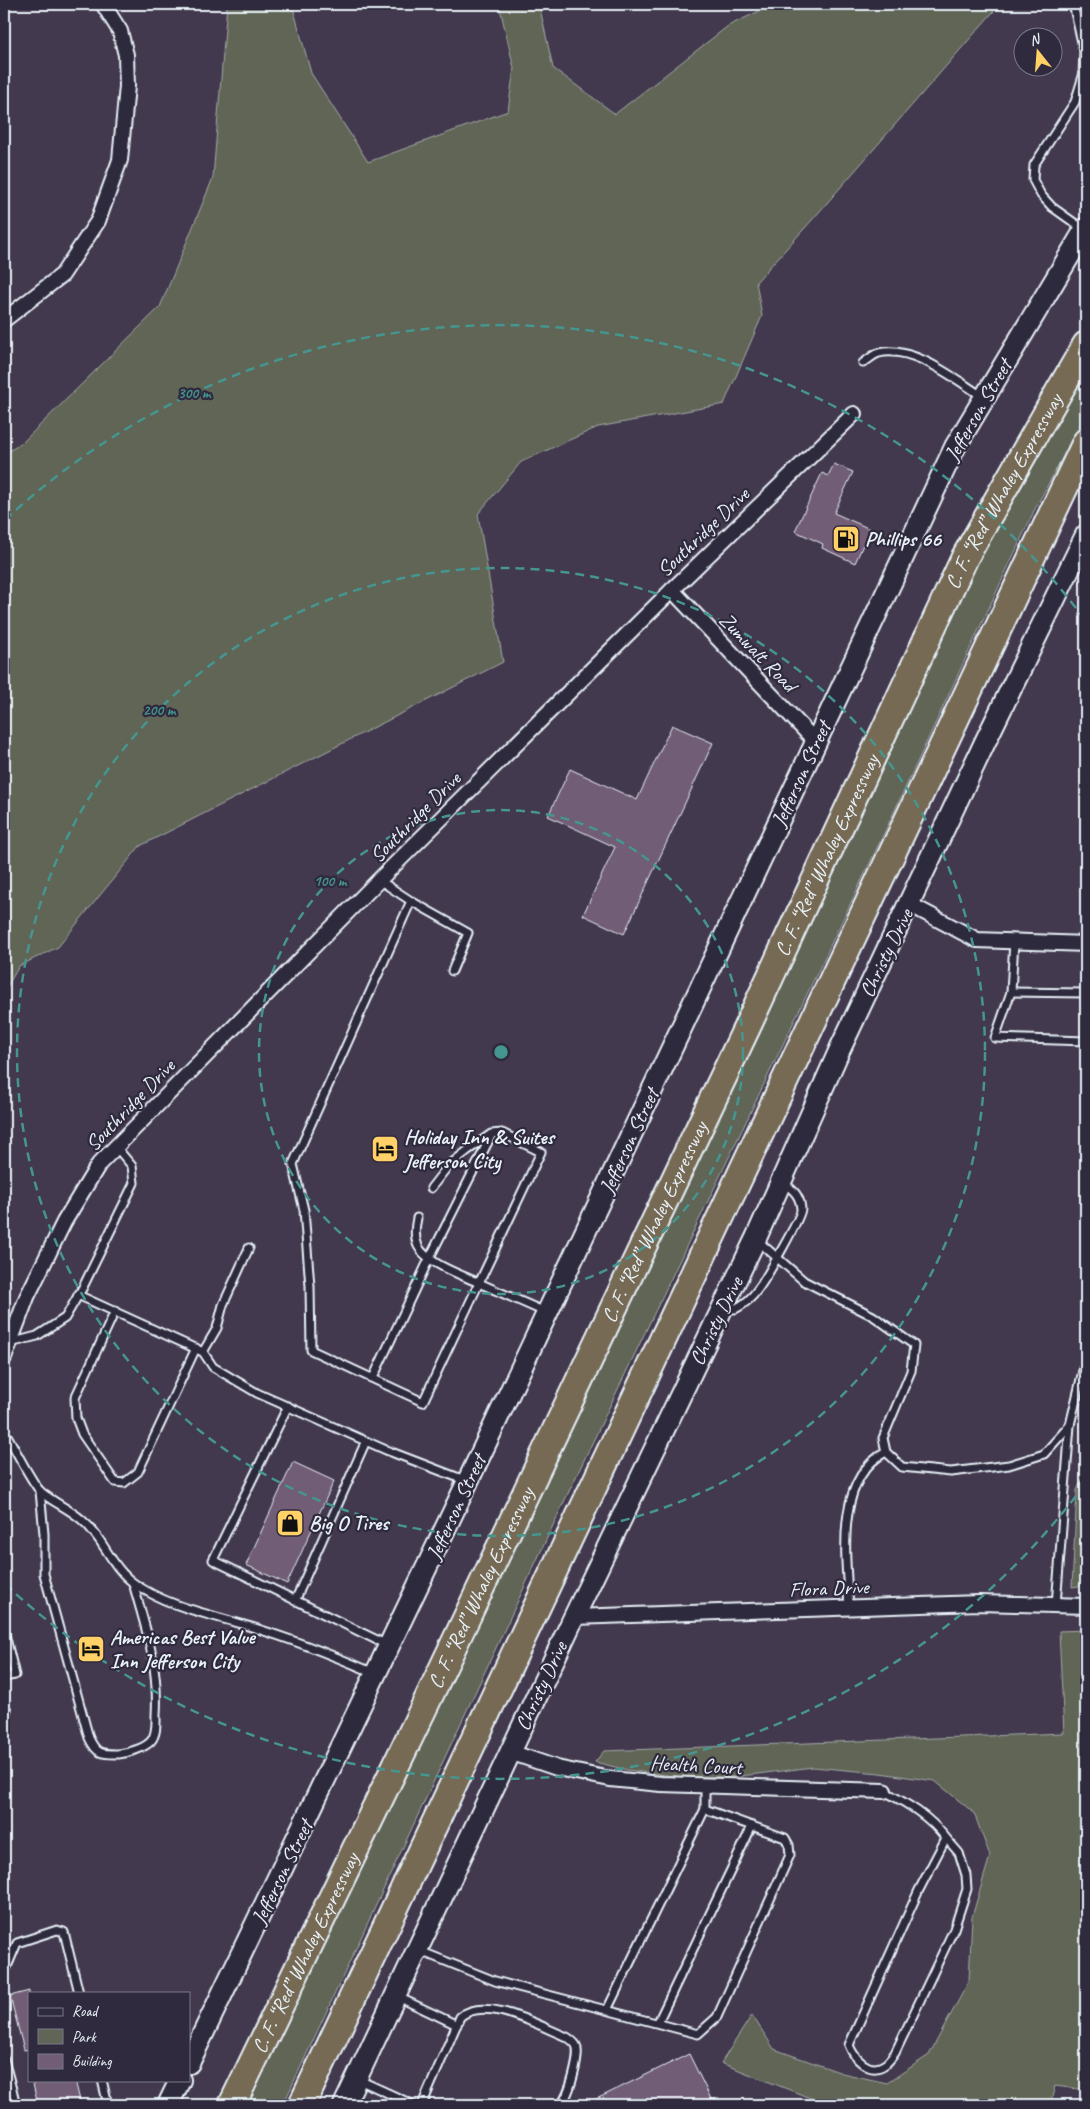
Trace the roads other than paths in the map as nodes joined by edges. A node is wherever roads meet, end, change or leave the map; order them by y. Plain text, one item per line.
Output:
1 (103, 4) edge
2 (1073, 4) edge
3 (1086, 229) edge
4 (4, 320) edge
5 (1086, 346) edge
6 (863, 363) dead end
7 (985, 397) junction
8 (854, 414) dead end
9 (1086, 442) edge
10 (1086, 535) edge
11 (672, 590) junction
12 (816, 742) junction
13 (379, 880) junction
14 (411, 901) junction
15 (909, 904) junction
16 (1014, 942) junction
17 (1086, 944) edge
18 (452, 971) dead end
19 (1011, 992) junction
20 (1086, 993) edge
21 (1086, 1041) edge
22 (491, 1134) junction
23 (116, 1146) junction
24 (781, 1181) junction
25 (431, 1188) dead end
26 (417, 1218) dead end
27 (756, 1238) junction
28 (249, 1248) dead end
29 (776, 1257) junction
30 (429, 1259) junction
31 (479, 1283) junction
32 (78, 1295) junction
33 (724, 1304) junction
34 (115, 1311) junction
35 (548, 1313) junction
36 (9, 1343) junction
37 (196, 1348) junction
38 (203, 1352) junction
39 (4, 1358) edge
40 (1086, 1358) edge
41 (373, 1378) junction
42 (288, 1406) junction
43 (1070, 1425) junction
44 (4, 1434) edge
45 (366, 1441) junction
46 (886, 1452) junction
47 (468, 1482) junction
48 (40, 1491) junction
49 (133, 1583) junction
50 (295, 1601) junction
51 (1056, 1605) junction
52 (1086, 1606) edge
53 (849, 1607) junction
54 (574, 1617) junction
55 (4, 1630) edge
56 (389, 1646) junction
57 (376, 1674) junction
58 (4, 1678) edge
59 (510, 1752) junction
60 (705, 1786) junction
61 (884, 1791) joint
62 (705, 1809) junction
63 (752, 1826) junction
64 (946, 1838) junction
65 (417, 1950) junction
66 (4, 1974) edge
67 (79, 1992) edge
68 (395, 1996) junction
69 (607, 2010) junction
70 (658, 2022) junction
71 (457, 2025) junction
72 (4, 2059) edge
73 (190, 2061) edge
74 (356, 2079) junction
75 (102, 2082) edge
76 (179, 2082) edge
77 (16, 2105) edge
78 (108, 2105) edge
79 (168, 2105) edge
80 (232, 2105) edge
81 (302, 2105) edge
82 (344, 2105) edge
83 (414, 2105) edge
84 (422, 2105) edge
85 (560, 2105) edge

1 - 4 street
2 - 3 lane
3 - 7 street, Jefferson Street
5 - 80 highway, C. F. “Red” Whaley Expressway
6 - 7 lane
7 - 12 street, Jefferson Street
8 - 11 street, Southridge Drive
9 - 81 highway
10 - 15 street, Christy Drive
11 - 12 street, Zumwalt Road
11 - 13 street, Southridge Drive
12 - 35 street, Jefferson Street
13 - 14 lane
13 - 23 street, Southridge Drive
14 - 18 lane
14 - 41 lane
15 - 16 street
15 - 24 street, Christy Drive
16 - 17 street
16 - 19 lane
19 - 20 lane
19 - 21 lane
22 - 25 lane
22 - 30 lane
22 - 31 lane
23 - 32 lane
23 - 36 street, Southridge Drive
24 - 27 street, Christy Drive
24 - 29 lane
26 - 30 lane
27 - 29 lane
27 - 33 street, Christy Drive
28 - 38 lane
29 - 33 lane
29 - 46 lane
30 - 31 lane
30 - 41 lane
31 - 35 lane
31 - 41 lane
32 - 34 lane
32 - 36 lane
33 - 54 street, Christy Drive
34 - 37 lane
34 - 37 lane
35 - 47 street, Jefferson Street
36 - 39 street, Southridge Drive
37 - 38 lane
38 - 42 lane
40 - 43 lane
42 - 45 lane
42 - 50 lane
43 - 46 lane
43 - 51 lane
44 - 48 lane
45 - 47 lane
45 - 50 lane
46 - 53 lane
47 - 56 street, Jefferson Street
48 - 49 lane
48 - 49 lane
49 - 57 lane
50 - 56 lane
51 - 52 street, Flora Drive
51 - 53 street, Flora Drive
53 - 54 street, Flora Drive
54 - 59 street, Christy Drive
55 - 58 lane
56 - 57 street, Jefferson Street
57 - 73 street, Jefferson Street
59 - 60 street, Health Court
59 - 65 street, Christy Drive
60 - 61 street, Health Court
60 - 62 lane
61 - 64 lane
62 - 63 lane
62 - 69 lane
63 - 70 lane
63 - 70 lane
64 - 64 lane
65 - 68 street, Christy Drive
65 - 69 lane
66 - 67 lane
68 - 71 lane
68 - 74 street, Christy Drive
69 - 70 lane
71 - 84 lane
71 - 85 lane
72 - 77 lane
74 - 82 street, Christy Drive
74 - 83 lane
75 - 78 lane
76 - 79 street

